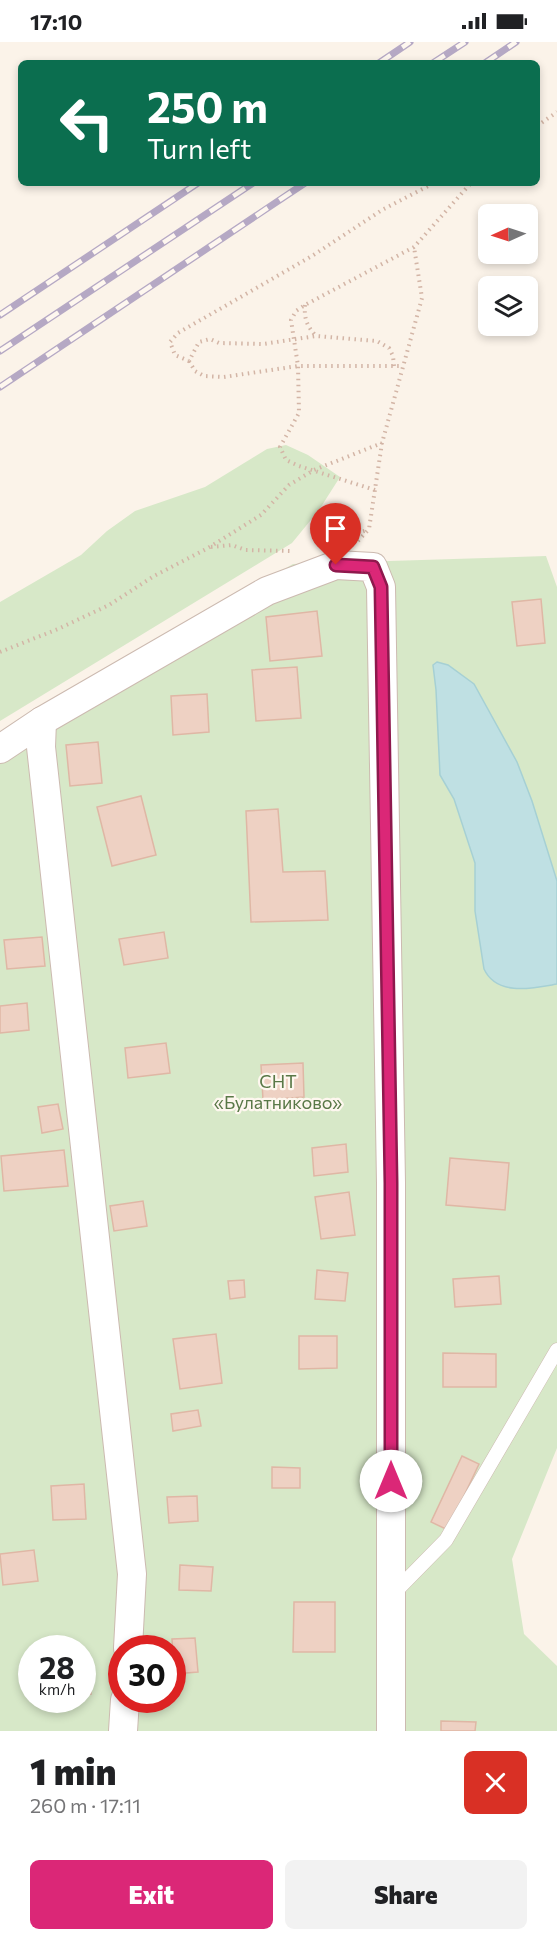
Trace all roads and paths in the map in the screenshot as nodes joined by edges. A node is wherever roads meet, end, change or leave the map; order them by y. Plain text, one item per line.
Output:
1 (557, 112) edge
2 (540, 124) edge
3 (428, 186) edge
4 (468, 186) edge
5 (414, 247) junction
6 (305, 305) junction
7 (316, 336) junction
8 (295, 338) junction
9 (189, 361) junction
10 (298, 366) junction
11 (394, 366) junction
12 (402, 366) junction
13 (382, 443) junction
14 (314, 470) junction
15 (375, 490) junction
16 (369, 529) junction
17 (208, 548) junction
18 (295, 550) dead end
19 (334, 553) junction
20 (0, 652) edge
21 (42, 721) junction
22 (0, 749) edge
23 (557, 1350) edge
24 (391, 1596) junction
25 (129, 1635) edge
26 (124, 1713) edge
27 (123, 1731) edge
28 (391, 1731) edge

1 - 2 path
3 - 9 path
4 - 5 path
5 - 6 path
5 - 12 path
6 - 7 path
6 - 8 path
7 - 8 path
7 - 11 path
8 - 9 path
8 - 10 path
9 - 10 path
10 - 11 path
10 - 14 path
11 - 12 path
12 - 13 path
13 - 14 path
13 - 15 path
14 - 15 path
14 - 17 path
15 - 16 path
16 - 19 path
16 - 19 path
17 - 18 path
17 - 20 path
19 - 21 street
19 - 24 street
21 - 22 street
21 - 25 street
23 - 24 lane
24 - 28 street
26 - 27 street

